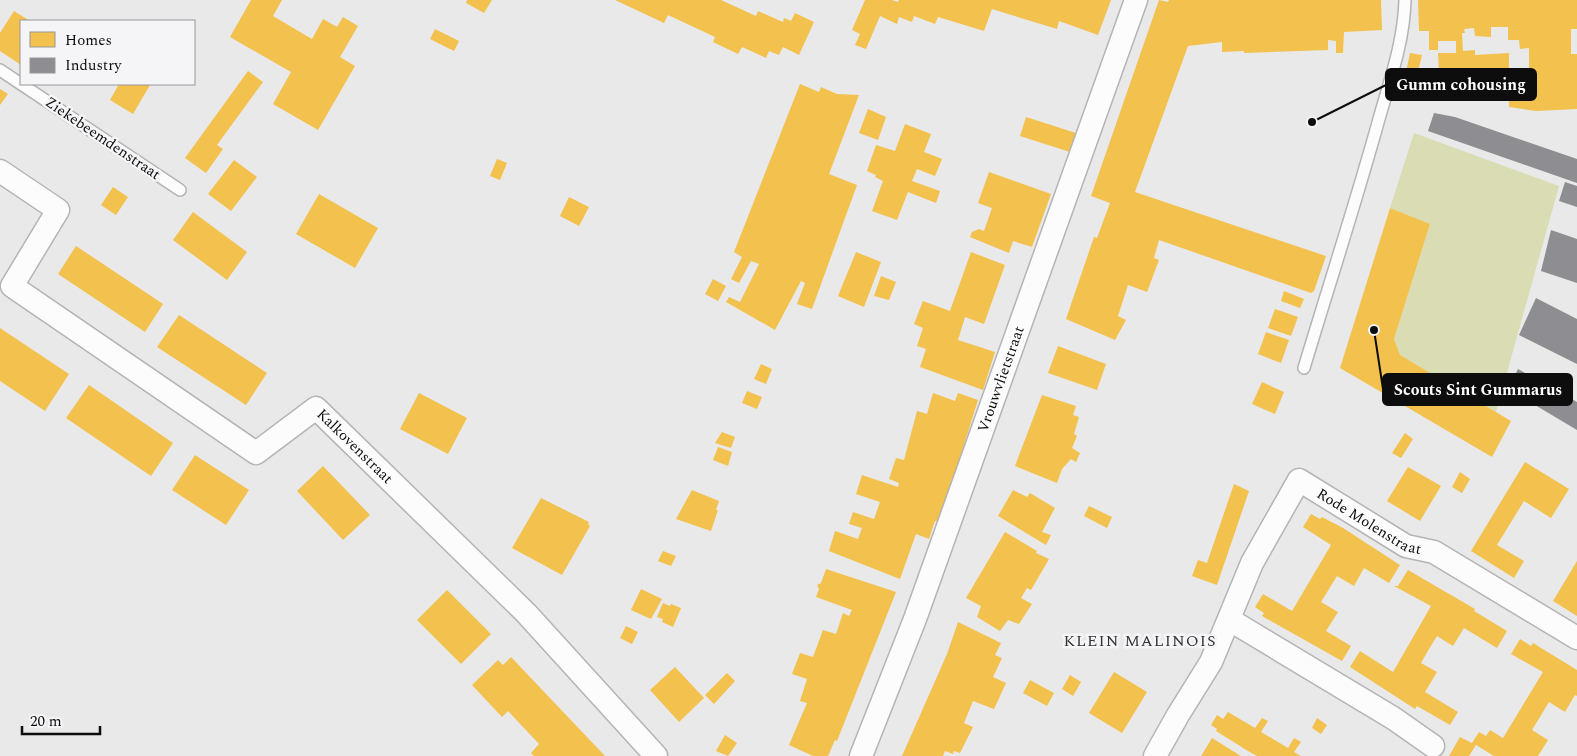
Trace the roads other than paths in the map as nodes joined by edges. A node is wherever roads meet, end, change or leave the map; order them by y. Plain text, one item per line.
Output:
1 (1136, 0) edge
2 (1405, 0) edge
3 (0, 70) edge
4 (20, 83) edge
5 (22, 85) edge
6 (0, 172) edge
7 (180, 190) dead end
8 (1304, 368) dead end
9 (1230, 620) junction
10 (1577, 638) edge
11 (1433, 746) dead end
12 (656, 756) edge
13 (861, 756) edge
14 (1156, 756) edge

1 - 13 street, Vrouwvlietstraat
2 - 8 lane
3 - 4 lane, Ziekebeemdenstraat
5 - 7 lane, Ziekebeemdenstraat
6 - 12 street, Kalkovenstraat
9 - 10 street, Rode Molenstraat
9 - 11 street
9 - 14 street, Rode Molenstraat

